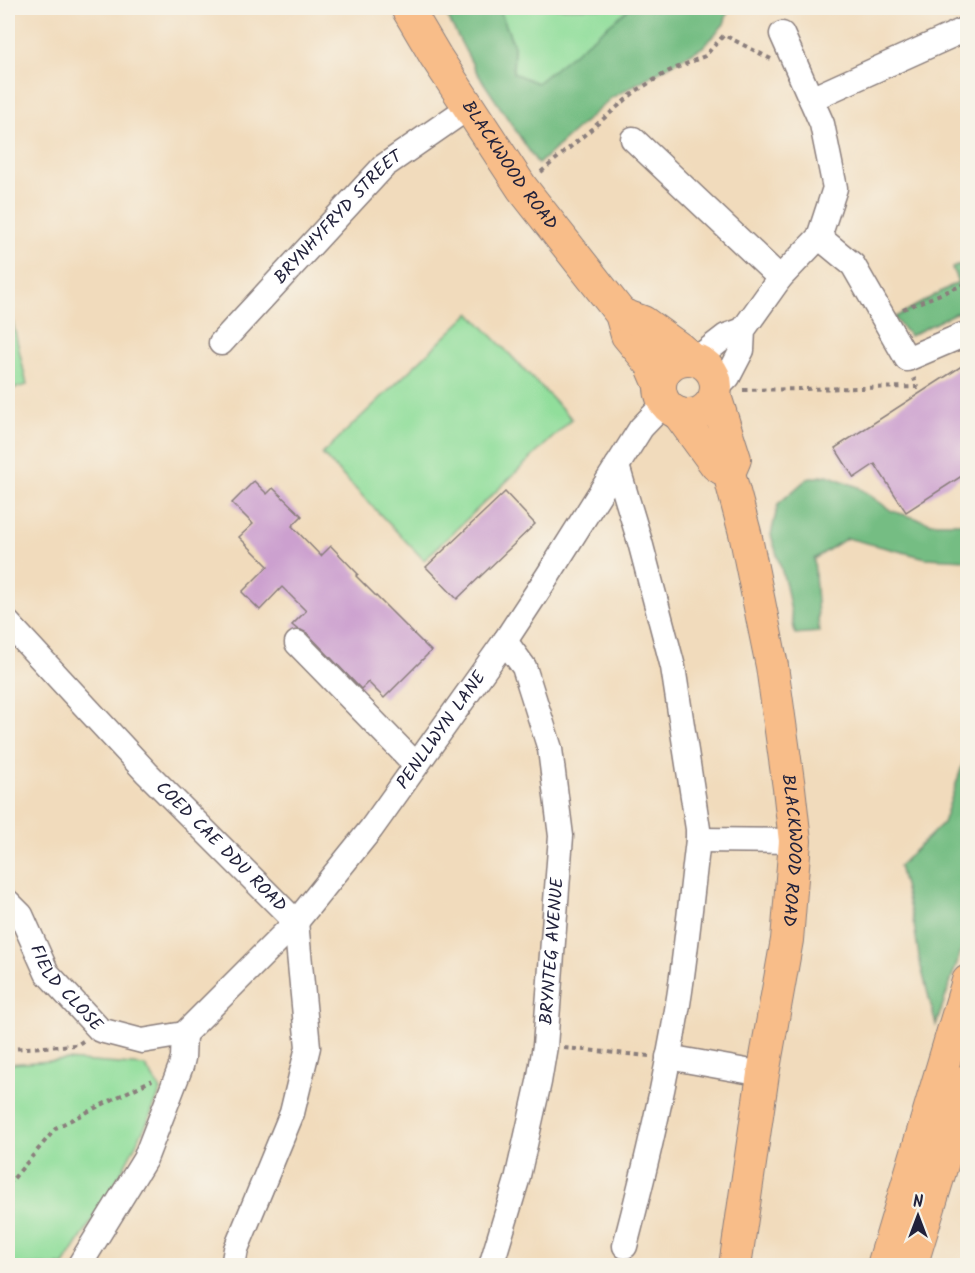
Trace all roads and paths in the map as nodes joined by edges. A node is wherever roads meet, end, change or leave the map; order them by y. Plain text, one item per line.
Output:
1 (407, 8) edge
2 (963, 8) edge
3 (968, 18) edge
4 (968, 28) edge
5 (782, 34) dead end
6 (796, 68) junction
7 (811, 99) junction
8 (470, 108) junction
9 (633, 139) dead end
10 (537, 176) dead end
11 (819, 237) junction
12 (780, 278) junction
13 (968, 283) edge
14 (621, 314) junction
15 (883, 317) junction
16 (743, 330) junction
17 (968, 337) edge
18 (221, 343) dead end
19 (694, 359) junction
20 (907, 359) junction
21 (724, 392) junction
22 (668, 400) junction
23 (617, 466) junction
24 (729, 473) junction
25 (8, 622) edge
26 (505, 641) junction
27 (297, 643) dead end
28 (416, 765) junction
29 (698, 840) junction
30 (795, 841) junction
31 (8, 902) edge
32 (296, 922) junction
33 (968, 981) edge
34 (100, 1030) junction
35 (184, 1034) junction
36 (545, 1046) junction
37 (8, 1049) edge
38 (668, 1057) junction
39 (181, 1066) junction
40 (763, 1074) junction
41 (968, 1080) edge
42 (8, 1185) edge
43 (624, 1246) dead end
44 (79, 1266) edge
45 (233, 1266) edge
46 (491, 1266) edge
47 (735, 1266) edge
48 (883, 1266) edge
49 (911, 1266) edge

1 - 8 main road, BLACKWOOD ROAD
2 - 3 street
4 - 7 street
5 - 6 street
6 - 7 street
6 - 10 path
7 - 11 street
8 - 14 main road, BLACKWOOD ROAD
8 - 18 street, BRYNHYFRYD STREET
9 - 12 street
11 - 12 street
11 - 15 street
12 - 16 street
13 - 15 path
14 - 19 main road, BLACKWOOD ROAD
14 - 22 main road, BLACKWOOD ROAD
15 - 20 street
16 - 19 street
16 - 21 street
17 - 20 street
19 - 21 main road
19 - 22 main road
20 - 21 path
21 - 22 main road
21 - 24 main road, BLACKWOOD ROAD
22 - 23 street, PENLLWYN LANE
22 - 24 main road, BLACKWOOD ROAD
23 - 26 street, PENLLWYN LANE
23 - 29 street
24 - 30 main road, BLACKWOOD ROAD
25 - 32 street, COED CAE DDU ROAD
26 - 28 street, PENLLWYN LANE
26 - 36 street, BRYNTEG AVENUE
27 - 28 street
28 - 32 street, PENLLWYN LANE
29 - 30 street
29 - 38 street
30 - 40 main road, BLACKWOOD ROAD
31 - 34 street, FIELD CLOSE
32 - 35 street, PENLLWYN LANE
32 - 45 street
33 - 48 main road
34 - 35 street, FIELD CLOSE
34 - 37 path
35 - 39 street
36 - 38 path
36 - 46 street, BRYNTEG AVENUE
38 - 40 street
38 - 43 street
39 - 42 path
39 - 44 street
40 - 47 main road, BLACKWOOD ROAD
41 - 49 main road

